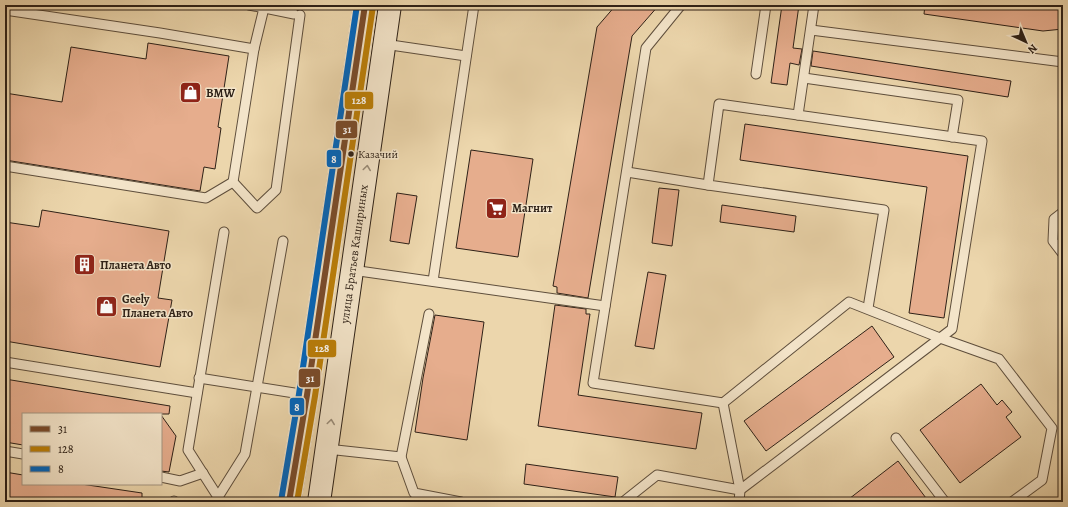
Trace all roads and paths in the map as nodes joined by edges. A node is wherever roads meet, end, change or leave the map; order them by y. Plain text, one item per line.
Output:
1 (249, 5) edge
2 (365, 5) edge
3 (390, 5) edge
4 (474, 5) edge
5 (682, 5) edge
6 (766, 5) edge
7 (814, 5) edge
8 (264, 8) junction
9 (5, 10) edge
10 (811, 30) junction
11 (384, 44) junction
12 (254, 49) junction
13 (466, 56) junction
14 (1063, 62) edge
15 (756, 74) dead end
16 (804, 78) junction
17 (798, 115) junction
18 (952, 137) junction
19 (5, 166) edge
20 (626, 172) junction
21 (233, 182) junction
22 (708, 184) junction
23 (1063, 212) edge
24 (224, 232) dead end
25 (283, 241) dead end
26 (1063, 254) edge
27 (352, 270) junction
28 (433, 281) junction
29 (605, 306) junction
30 (868, 308) junction
31 (428, 314) dead end
32 (940, 338) junction
33 (5, 362) edge
34 (199, 378) junction
35 (256, 387) junction
36 (197, 393) junction
37 (306, 395) junction
38 (723, 403) junction
39 (896, 438) dead end
40 (327, 449) junction
41 (5, 451) edge
42 (22, 454) edge
43 (401, 457) junction
44 (203, 473) junction
45 (162, 477) edge
46 (740, 490) junction
47 (289, 502) edge
48 (319, 502) edge
49 (461, 502) edge
50 (623, 502) edge
51 (739, 502) edge
52 (945, 502) edge
53 (1012, 502) edge

1 - 8 lane
2 - 37 main road
3 - 11 main road, улица Братьев Кашириных
4 - 13 lane
5 - 20 lane
6 - 15 lane
7 - 10 lane
8 - 12 lane
8 - 21 lane
9 - 12 lane
10 - 14 lane
10 - 16 lane
11 - 13 lane
27 -> 11 main road, улица Братьев Кашириных
12 - 21 lane
13 - 28 lane
16 - 17 lane
16 - 18 lane
17 - 18 lane
17 - 22 lane
18 - 32 lane
19 - 21 lane
20 - 22 lane
20 - 29 lane
22 - 30 lane
23 - 26 lane
24 - 34 lane
25 - 35 lane
27 - 28 lane
40 -> 27 main road, улица Братьев Кашириных
28 - 29 lane
29 - 38 lane
30 - 32 lane
30 - 38 lane
31 - 43 lane
32 - 46 lane
32 - 53 lane
33 - 36 lane
34 - 35 lane
34 - 36 lane
35 - 37 lane
35 - 44 lane
36 - 44 lane
37 - 47 main road
38 - 46 lane
39 - 52 lane
40 - 43 lane
40 - 48 main road, улица Братьев Кашириных
41 - 42 lane
43 - 49 lane
44 - 45 lane
46 - 50 lane
46 - 51 lane

